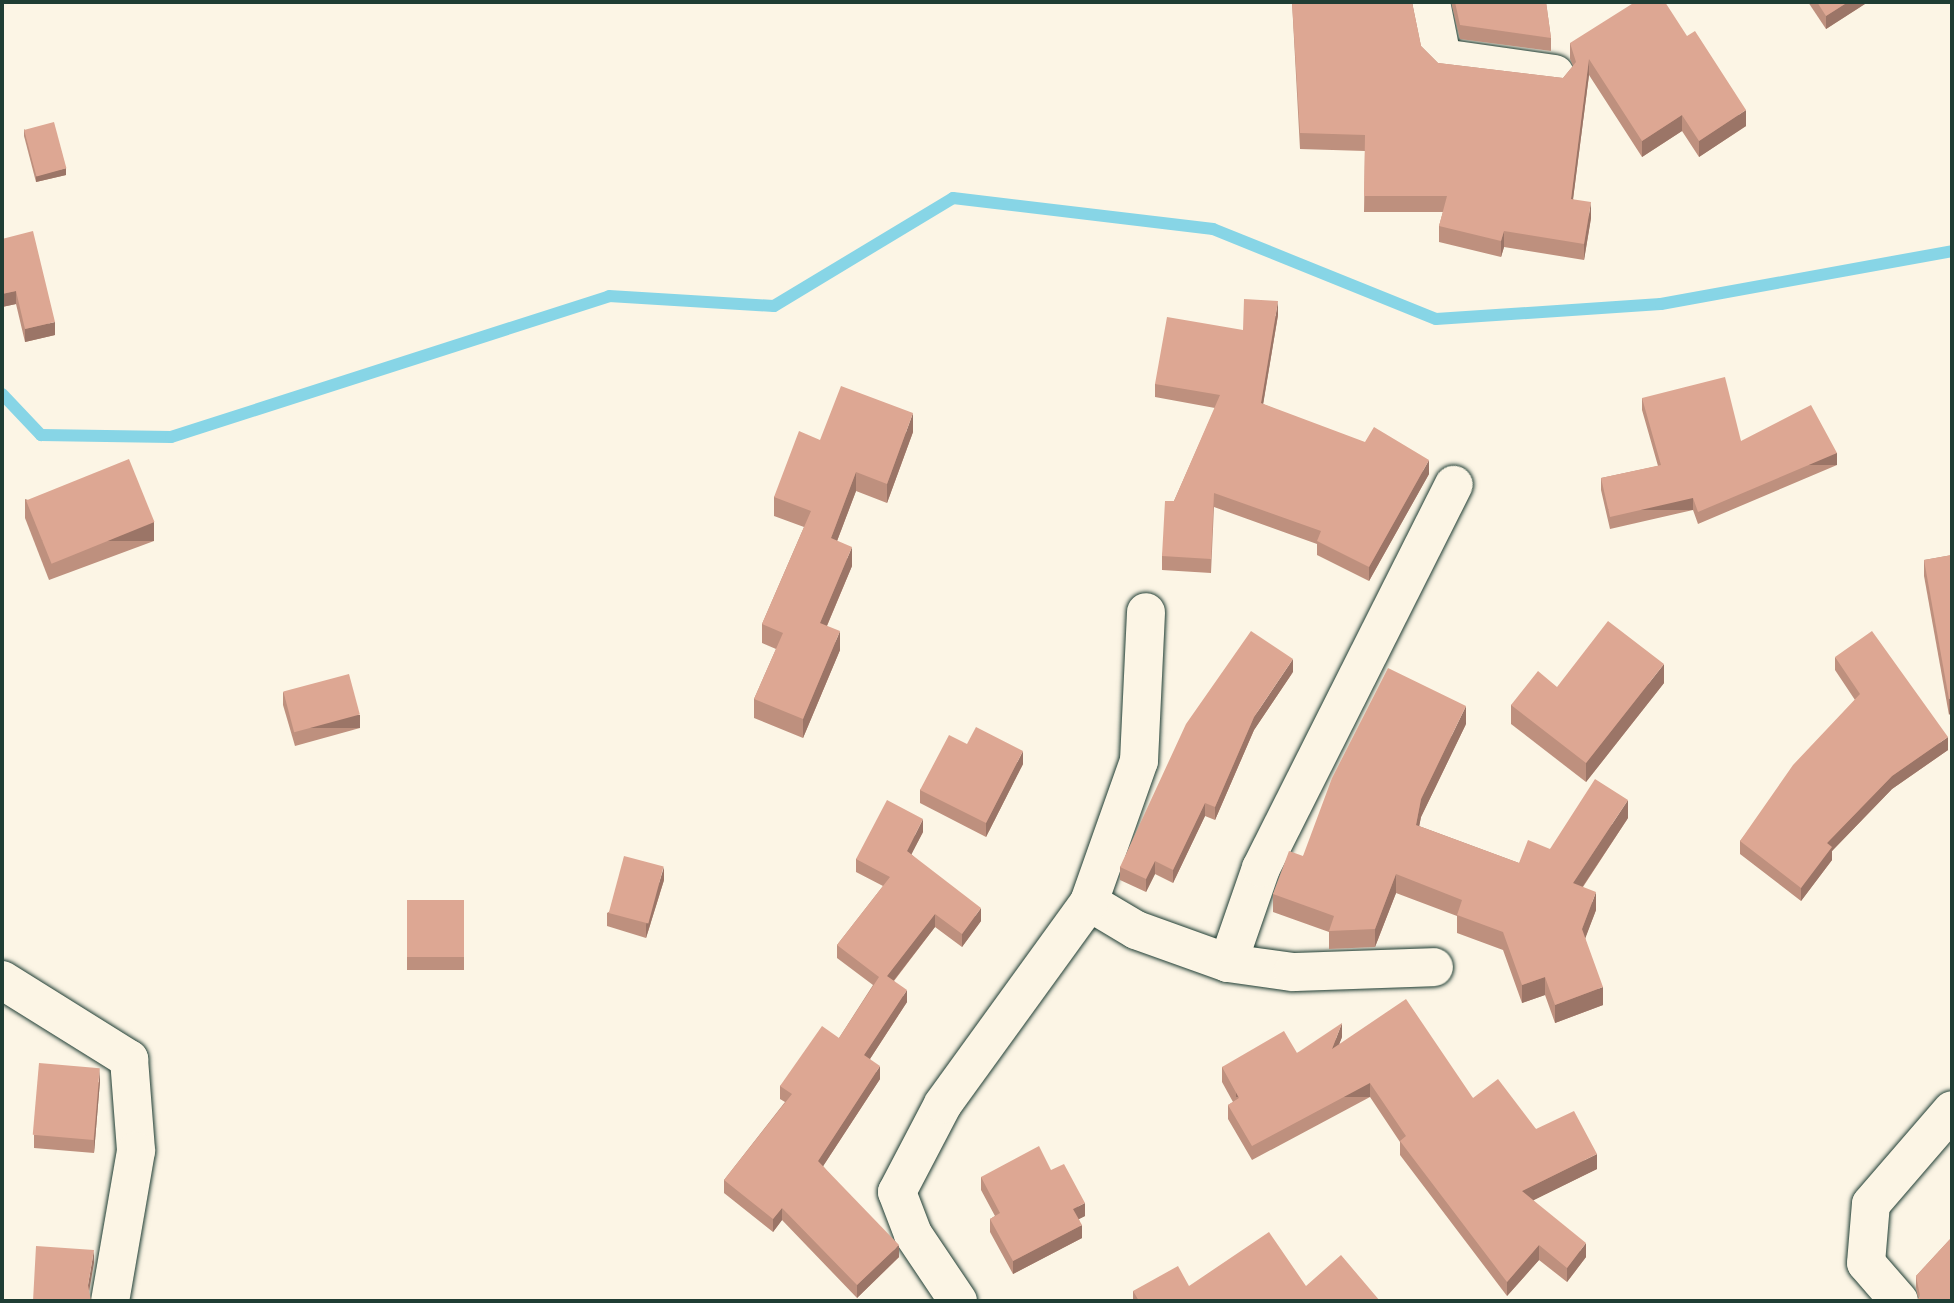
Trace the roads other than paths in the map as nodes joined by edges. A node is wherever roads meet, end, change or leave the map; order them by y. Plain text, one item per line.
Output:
1 (1431, 2) edge
2 (1555, 74) edge
3 (1454, 485) dead end
4 (1146, 612) dead end
5 (1089, 902) junction
6 (1228, 963) junction
7 (1434, 967) dead end
8 (2, 980) edge
9 (1952, 1110) edge
10 (110, 1301) edge
11 (958, 1301) edge
12 (1899, 1301) edge

1 - 2 street
3 - 6 street
4 - 5 street
5 - 6 street
5 - 11 street
6 - 7 street
8 - 10 street
9 - 12 street

